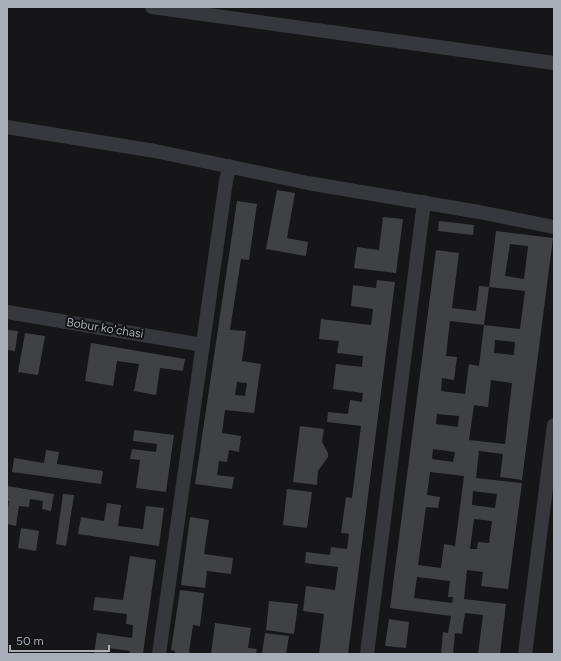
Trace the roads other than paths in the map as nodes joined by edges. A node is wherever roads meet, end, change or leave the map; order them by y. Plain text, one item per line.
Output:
1 (152, 7) edge
2 (554, 63) edge
3 (7, 127) edge
4 (229, 166) junction
5 (424, 202) junction
6 (554, 227) edge
7 (7, 312) edge
8 (202, 345) junction
9 (554, 425) edge
10 (159, 654) edge
11 (367, 654) edge
12 (525, 654) edge

1 - 2 street
3 - 4 street
4 - 5 street
4 - 8 street
5 - 6 street
5 - 11 street
7 - 8 street, Bobur ko'chasi
8 - 10 street
9 - 12 street

